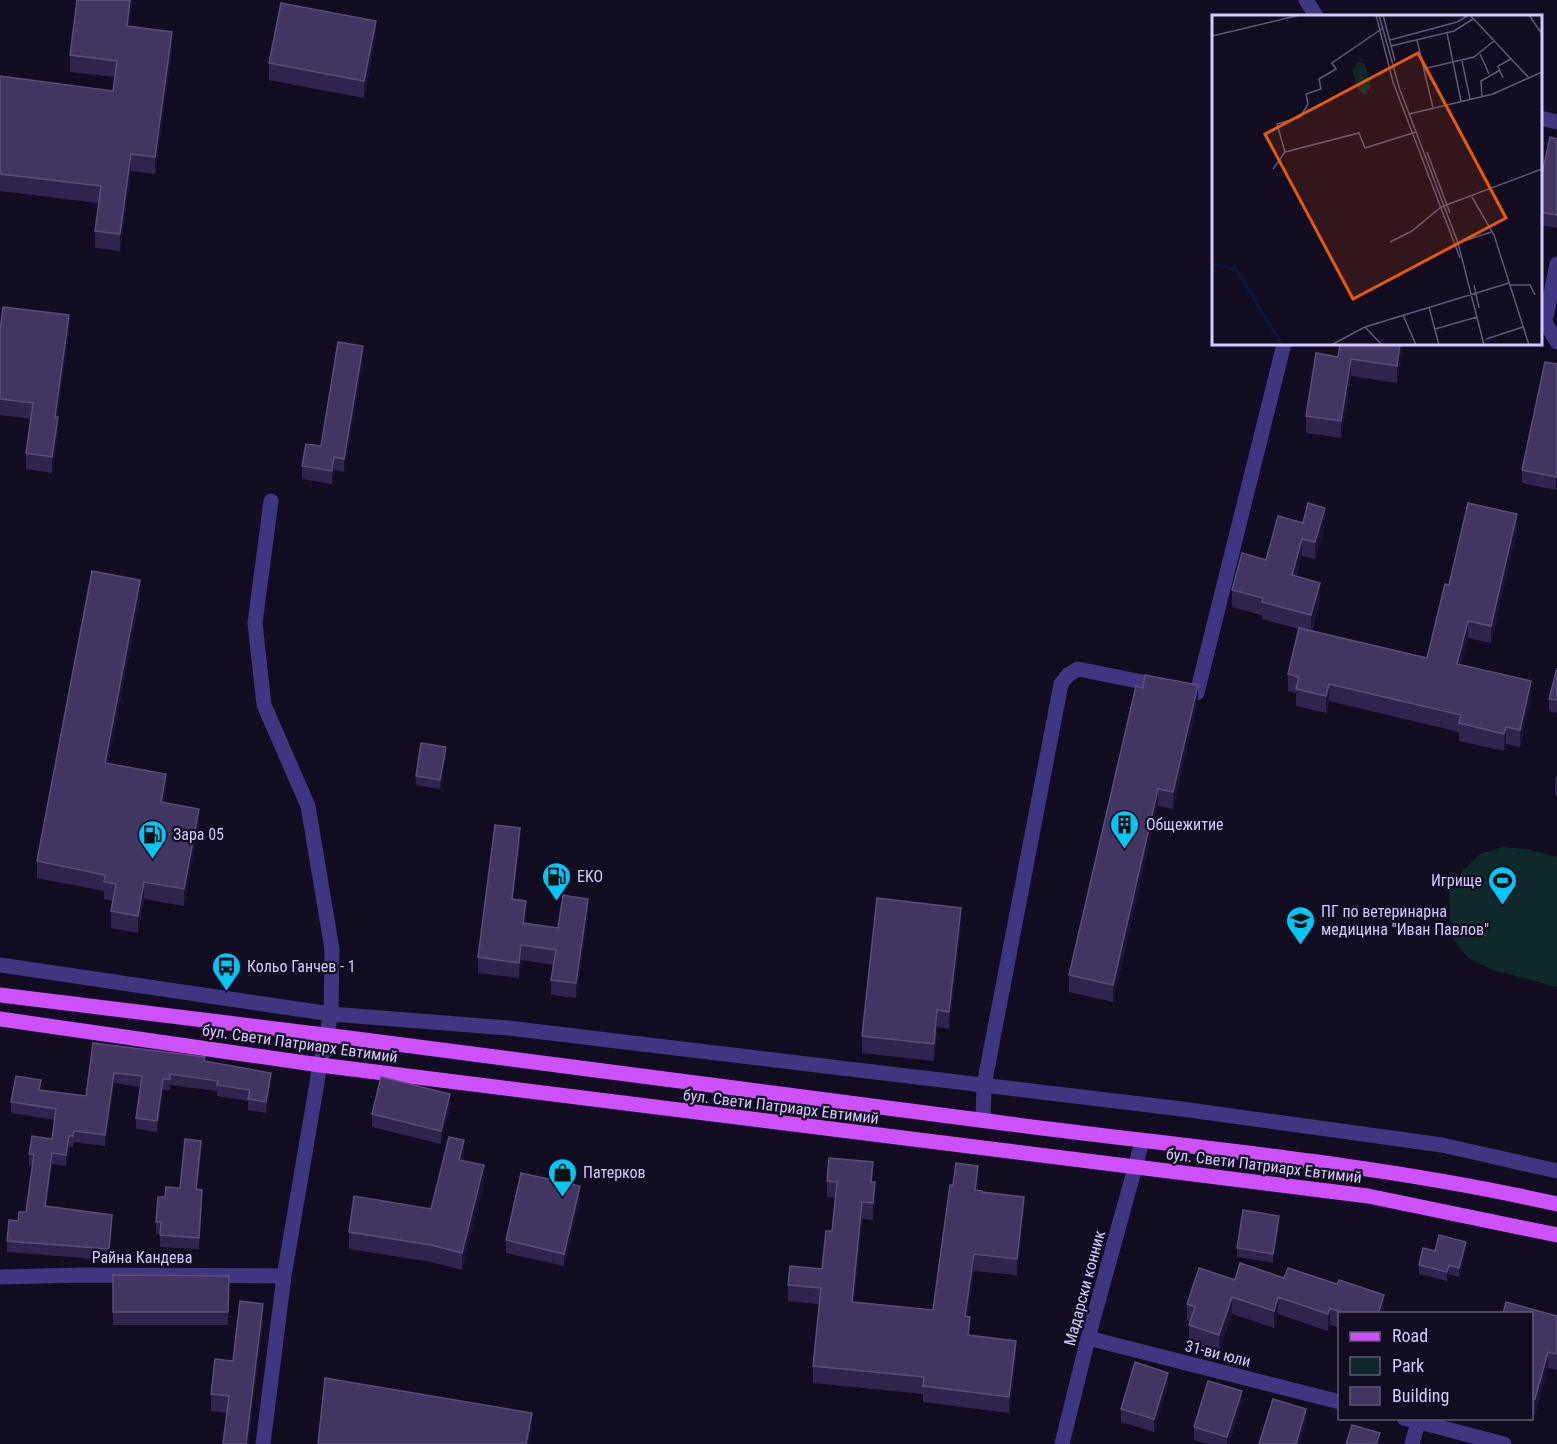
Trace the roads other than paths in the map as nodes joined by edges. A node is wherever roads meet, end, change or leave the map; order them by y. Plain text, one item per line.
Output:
1 (1306, 0) edge
2 (1315, 15) edge
3 (1542, 118) edge
4 (1557, 122) edge
5 (1557, 264) edge
6 (1557, 342) edge
7 (1284, 345) edge
8 (271, 501) dead end
9 (0, 965) edge
10 (0, 995) edge
11 (331, 1014) junction
12 (0, 1019) edge
13 (327, 1035) junction
14 (320, 1065) junction
15 (984, 1085) junction
16 (982, 1120) junction
17 (1142, 1142) junction
18 (1135, 1168) junction
19 (1557, 1171) edge
20 (1557, 1204) edge
21 (1557, 1235) edge
22 (284, 1276) junction
23 (0, 1277) edge
24 (1088, 1338) junction
25 (1338, 1401) edge
26 (1411, 1420) edge
27 (263, 1444) edge
28 (1062, 1444) edge
29 (1412, 1444) edge
30 (1504, 1444) edge

1 - 2 street
3 - 4 street
5 - 6 street
7 - 15 street
8 - 11 street
9 - 11 street
10 - 13 main road, бул. Свети Патриарх Евтимий
11 - 13 street
11 - 15 street
12 - 14 main road, бул. Свети Патриарх Евтимий
13 - 14 street
13 - 16 main road, бул. Свети Патриарх Евтимий
14 - 18 main road, бул. Свети Патриарх Евтимий
14 - 22 street
15 - 16 street
15 - 19 street
16 - 17 main road, бул. Свети Патриарх Евтимий
17 - 18 street, Мадарски конник
17 - 20 main road, бул. Свети Патриарх Евтимий
18 - 21 main road, бул. Свети Патриарх Евтимий
18 - 24 street, Мадарски конник
22 - 23 street, Райна Кандева
22 - 27 street
24 - 25 street, 31-ви юли
24 - 28 street, Мадарски конник
26 - 29 street
26 - 30 street

